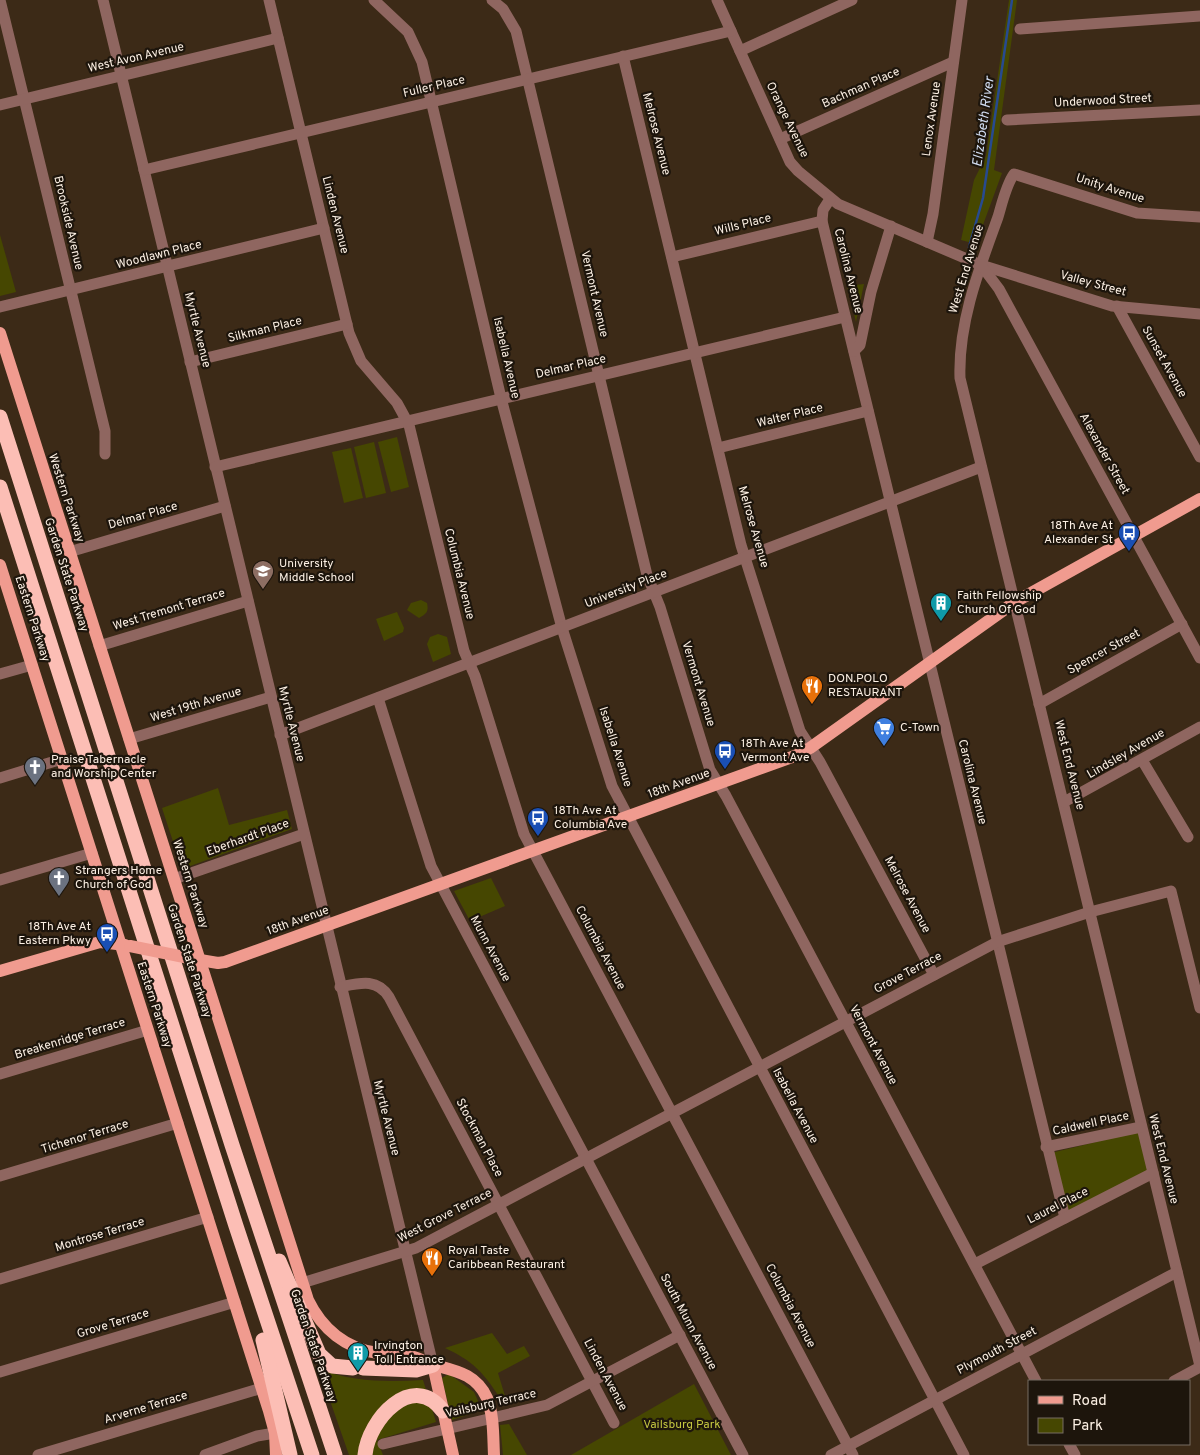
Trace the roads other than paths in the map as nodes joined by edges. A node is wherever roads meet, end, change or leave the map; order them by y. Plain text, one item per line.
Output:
1 (0, 0) edge
2 (103, 0) edge
3 (269, 0) edge
4 (374, 0) edge
5 (492, 0) edge
6 (717, 0) edge
7 (852, 0) edge
8 (962, 0) edge
9 (1200, 16) edge
10 (1020, 29) dead end
11 (731, 31) junction
12 (278, 38) junction
13 (740, 51) junction
14 (623, 56) junction
15 (953, 62) junction
16 (121, 76) junction
17 (528, 79) junction
18 (24, 99) junction
19 (432, 102) junction
20 (0, 105) edge
21 (1200, 110) edge
22 (1007, 120) dead end
23 (301, 133) junction
24 (780, 139) junction
25 (144, 170) junction
26 (1014, 174) joint
27 (830, 199) junction
28 (1200, 218) edge
29 (822, 220) junction
30 (891, 226) junction
31 (324, 228) junction
32 (926, 242) junction
33 (672, 256) junction
34 (981, 265) junction
35 (167, 267) junction
36 (70, 290) junction
37 (1117, 306) junction
38 (0, 307) edge
39 (1200, 314) edge
40 (845, 317) junction
41 (347, 324) junction
42 (0, 333) edge
43 (854, 351) junction
44 (695, 352) junction
45 (190, 362) junction
46 (599, 375) junction
47 (502, 398) junction
48 (868, 411) junction
49 (0, 417) edge
50 (407, 421) junction
51 (718, 448) junction
52 (105, 454) dead end
53 (1200, 457) edge
54 (215, 467) junction
55 (981, 468) junction
56 (0, 486) edge
57 (1200, 498) edge
58 (890, 502) junction
59 (225, 506) junction
60 (1134, 536) junction
61 (69, 552) junction
62 (745, 558) junction
63 (1, 574) edge
64 (654, 593) junction
65 (248, 601) junction
66 (1015, 602) junction
67 (1182, 624) junction
68 (562, 628) junction
69 (99, 646) junction
70 (1200, 658) edge
71 (929, 662) junction
72 (469, 663) junction
73 (32, 665) junction
74 (0, 674) edge
75 (271, 697) junction
76 (378, 698) junction
77 (1039, 704) junction
78 (1200, 728) edge
79 (280, 735) junction
80 (129, 739) junction
81 (810, 748) junction
82 (62, 759) junction
83 (1142, 760) junction
84 (0, 778) edge
85 (719, 784) junction
86 (1064, 802) junction
87 (627, 817) junction
88 (304, 834) junction
89 (1188, 837) dead end
90 (534, 851) junction
91 (92, 853) junction
92 (174, 879) junction
93 (0, 880) edge
94 (440, 884) junction
95 (1090, 912) junction
96 (326, 926) junction
97 (997, 942) junction
98 (125, 945) junction
99 (194, 959) junction
100 (0, 971) edge
101 (934, 975) junction
102 (340, 987) junction
103 (1200, 1008) edge
104 (845, 1022) junction
105 (148, 1030) junction
106 (760, 1067) junction
107 (0, 1074) edge
108 (672, 1113) junction
109 (178, 1123) junction
110 (1141, 1127) junction
111 (645, 1128) joint
112 (232, 1145) junction
113 (1046, 1147) junction
114 (586, 1159) junction
115 (1153, 1173) junction
116 (0, 1176) edge
117 (609, 1201) joint
118 (498, 1204) junction
119 (208, 1217) junction
120 (1064, 1218) junction
121 (236, 1226) junction
122 (404, 1252) junction
123 (975, 1264) junction
124 (1177, 1272) junction
125 (0, 1279) edge
126 (302, 1283) junction
127 (234, 1302) junction
128 (680, 1335) junction
129 (570, 1339) joint
130 (1021, 1354) junction
131 (433, 1365) junction
132 (1200, 1367) edge
133 (0, 1372) edge
134 (1035, 1380) edge
135 (1176, 1380) edge
136 (593, 1381) junction
137 (262, 1388) junction
138 (935, 1400) junction
139 (443, 1411) junction
140 (492, 1418) junction
141 (614, 1424) dead end
142 (447, 1428) junction
143 (274, 1433) junction
144 (383, 1444) dead end
145 (851, 1450) edge
146 (38, 1455) edge
147 (205, 1455) edge
148 (276, 1455) edge
149 (290, 1455) edge
150 (312, 1455) edge
151 (335, 1455) edge
152 (365, 1455) edge
153 (453, 1455) edge
154 (494, 1455) edge
155 (742, 1455) edge
156 (831, 1455) edge
157 (964, 1455) edge

1 - 18 street, Brookside Avenue
2 - 16 street, Myrtle Avenue
3 - 12 street, Linden Avenue
4 - 19 street, Isabella Avenue
5 - 17 street, Vermont Avenue
6 - 11 street, Orange Avenue
7 - 13 street
8 - 15 street, Lenox Avenue
9 - 10 street
11 - 13 street, Orange Avenue
11 - 14 street, Fuller Place
12 - 16 street, West Avon Avenue
12 - 23 street, Linden Avenue
13 - 24 street, Orange Avenue
14 - 17 street, Fuller Place
14 - 33 street, Melrose Avenue
15 - 24 street, Bachman Place
15 - 32 street, Lenox Avenue
16 - 18 street, West Avon Avenue
16 - 25 street, Myrtle Avenue
17 - 19 street, Fuller Place
17 - 46 street, Vermont Avenue
18 - 20 street, West Avon Avenue
18 - 36 street, Brookside Avenue
19 - 23 street, Fuller Place
19 - 47 street, Isabella Avenue
21 - 22 street, Underwood Street
23 - 25 street, Fuller Place
23 - 31 street, Linden Avenue
24 - 27 street, Orange Avenue
25 - 35 street, Myrtle Avenue
26 - 28 street, Unity Avenue
26 - 34 street, West End Avenue
27 - 29 street, Carolina Avenue
27 - 30 street, Orange Avenue
29 - 33 street, Wills Place
29 - 40 street, Carolina Avenue
30 - 32 street, Orange Avenue
30 - 43 street, Carolina Avenue
31 - 35 street, Woodlawn Place
31 - 41 street, Linden Avenue
32 - 34 street, Orange Avenue
33 - 44 street, Melrose Avenue
34 - 37 street, Valley Street
34 - 55 street, West End Avenue
34 - 60 street, Alexander Street
35 - 36 street, Woodlawn Place
35 - 45 street, Myrtle Avenue
36 - 38 street, Woodlawn Place
36 - 52 street, Brookside Avenue
37 - 39 street, Valley Street
37 - 53 street, Sunset Avenue
40 - 43 street, Carolina Avenue
40 - 44 street, Delmar Place
41 - 45 street, Silkman Place
41 - 50 street, Linden Avenue
42 - 61 main road, Western Parkway
43 - 48 street, Carolina Avenue
44 - 46 street, Delmar Place
44 - 51 street, Melrose Avenue
45 - 54 street, Myrtle Avenue
46 - 47 street, Delmar Place
46 - 64 street, Vermont Avenue
47 - 50 street, Delmar Place
47 - 68 street, Isabella Avenue
48 - 51 street, Walter Place
48 - 58 street, Carolina Avenue
49 - 112 highway, Garden State Parkway
50 - 54 street, Delmar Place
50 - 72 street, Columbia Avenue
51 - 62 street, Melrose Avenue
54 - 59 street, Myrtle Avenue
55 - 58 street, University Place
55 - 66 street, West End Avenue
56 - 121 highway
57 - 60 main road, 18th Avenue
58 - 62 street, University Place
58 - 71 street, Carolina Avenue
59 - 61 street, Delmar Place
59 - 65 street, Myrtle Avenue
60 - 66 main road, 18th Avenue
60 - 67 street, Alexander Street
61 - 69 main road, Western Parkway
62 - 64 street, University Place
62 - 81 street, Melrose Avenue
63 - 73 main road, Eastern Parkway
64 - 68 street, University Place
64 - 85 street, Vermont Avenue
65 - 69 street, West Tremont Terrace
65 - 75 street, Myrtle Avenue
66 - 71 main road, 18th Avenue
66 - 77 street, West End Avenue
67 - 70 street, Alexander Street
67 - 77 street, Spencer Street
68 - 72 street, University Place
68 - 87 street, Isabella Avenue
69 - 80 main road, Western Parkway
71 - 81 main road, 18th Avenue
71 - 97 street, Carolina Avenue
72 - 76 street, University Place
72 - 90 street, Columbia Avenue
73 - 74 street
73 - 82 main road, Eastern Parkway
75 - 79 street, Myrtle Avenue
75 - 80 street, West 19th Avenue
76 - 79 street, University Place
76 - 94 street, Munn Avenue
77 - 86 street, West End Avenue
78 - 83 street, Lindsley Avenue
79 - 88 street, Myrtle Avenue
80 - 92 main road, Western Parkway
81 - 85 main road, 18th Avenue
81 - 101 street, Melrose Avenue
82 - 84 street
82 - 91 main road, Eastern Parkway
83 - 86 street, Lindsley Avenue
83 - 89 street
85 - 87 main road, 18th Avenue
85 - 104 street, Vermont Avenue
86 - 95 street, West End Avenue
87 - 90 main road, 18th Avenue
87 - 106 street, Isabella Avenue
88 - 92 street, Eberhardt Place
88 - 96 street, Myrtle Avenue
90 - 94 main road, 18th Avenue
90 - 108 street, Columbia Avenue
91 - 93 street
91 - 98 main road, Eastern Parkway
92 - 99 main road, Western Parkway
94 - 96 main road, 18th Avenue
94 - 114 street, Munn Avenue
95 - 97 street, Grove Terrace
95 - 103 street, Grove Terrace
95 - 110 street, West End Avenue
96 - 99 main road, 18th Avenue
96 - 102 street, Myrtle Avenue
97 - 101 street, Grove Terrace
97 - 113 street, Carolina Avenue
98 - 99 main road, 18th Avenue, bridge
98 - 100 main road, 18th Avenue
98 - 105 main road, Eastern Parkway
99 - 126 main road, Western Parkway
101 - 104 street, Grove Terrace
102 - 118 street, Stockman Place
102 - 122 street, Myrtle Avenue
104 - 106 street, Grove Terrace
104 - 123 street, Vermont Avenue
105 - 107 street, Breakenridge Terrace
105 - 109 main road, Eastern Parkway
106 - 108 street, Grove Terrace
106 - 138 street, Isabella Avenue
108 - 111 street, Grove Terrace
108 - 145 street, Columbia Avenue
109 - 116 street, Tichenor Terrace
109 - 119 main road, Eastern Parkway
110 - 113 street, Caldwell Place
110 - 115 street, West End Avenue
111 - 114 street, West Grove Terrace
112 - 131 highway
112 - 151 highway, Garden State Parkway
113 - 120 street, Carolina Avenue
114 - 117 street, Munn Avenue
114 - 118 street, West Grove Terrace
115 - 120 street, Laurel Place
115 - 124 street, West End Avenue
117 - 128 street, South Munn Avenue
118 - 122 street, West Grove Terrace
118 - 129 street, Stockman Place
119 - 125 street, Montrose Terrace
119 - 127 main road, Eastern Parkway
120 - 123 street, Laurel Place
121 - 149 highway
121 - 150 highway
122 - 126 street, West Grove Terrace
122 - 131 street, Myrtle Avenue
123 - 130 street, Vermont Avenue
124 - 130 street, Plymouth Street
124 - 132 street, West End Avenue
126 - 131 main road, Western Parkway
127 - 133 street, Grove Terrace
127 - 137 main road, Eastern Parkway
128 - 136 street, Vailsburg Terrace
128 - 155 street, South Munn Avenue
129 - 136 street, Linden Avenue
130 - 134 street, Vermont Avenue
130 - 138 street, Plymouth Street
131 - 139 main road, Myrtle Avenue
131 - 140 main road, Western Parkway
132 - 135 street
136 - 140 street, Vailsburg Terrace
136 - 141 street, Linden Avenue
137 - 143 main road, Eastern Parkway
137 - 146 street, Arverne Terrace
138 - 145 street, Plymouth Street
138 - 157 street, Isabella Avenue
139 - 142 main road, Myrtle Avenue
139 - 152 highway
140 - 142 street, Vailsburg Terrace
140 - 154 main road, Western Parkway
142 - 144 street, Vailsburg Terrace
142 - 153 main road, Myrtle Avenue
143 - 147 street
143 - 148 main road, Eastern Parkway
145 - 156 street, Plymouth Street

